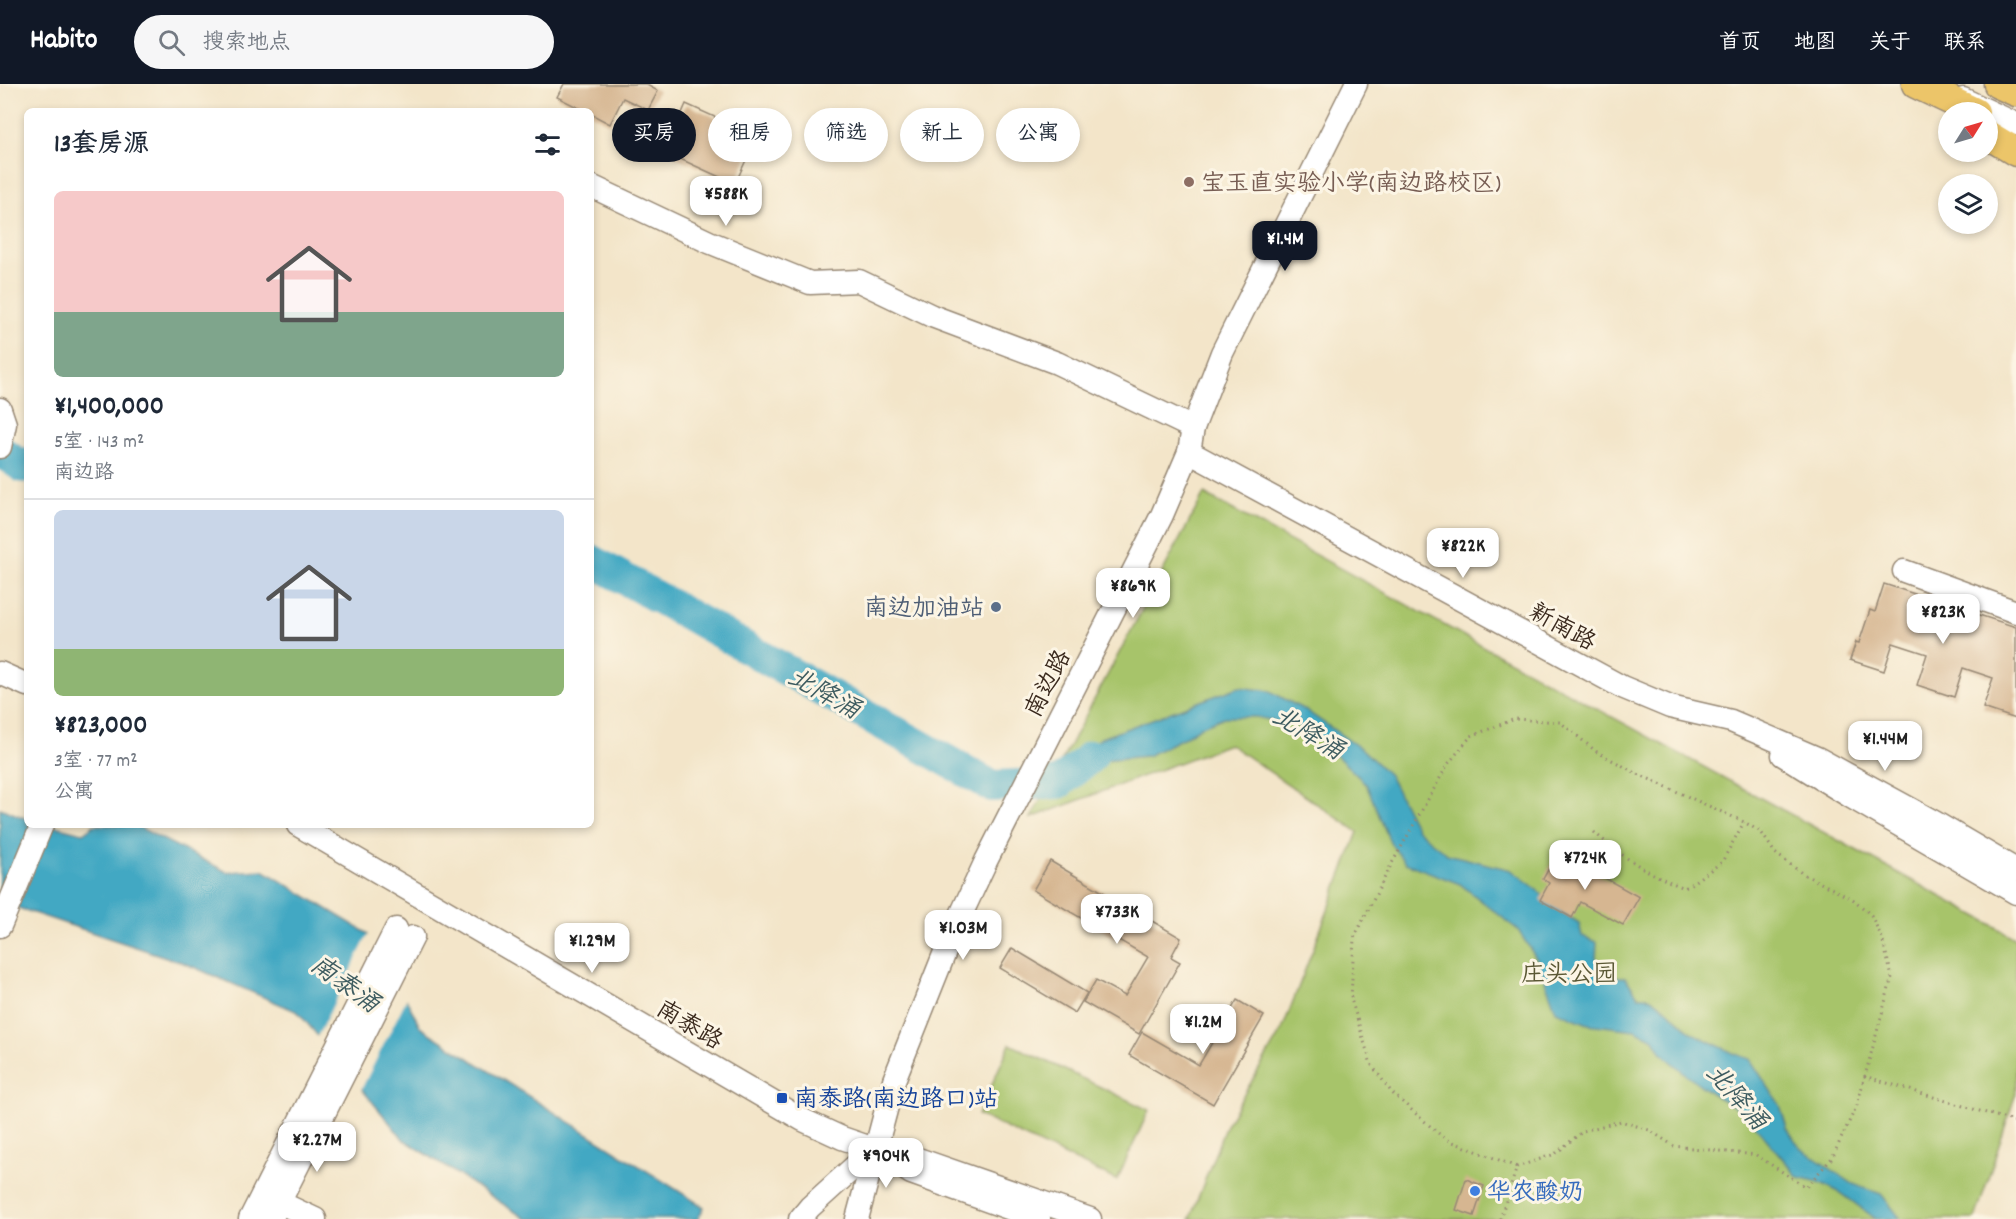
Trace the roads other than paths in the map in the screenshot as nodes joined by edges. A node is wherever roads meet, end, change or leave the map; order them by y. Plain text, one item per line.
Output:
1 (1356, 84) edge
2 (1907, 84) edge
3 (1916, 84) edge
4 (1932, 84) edge
5 (1998, 84) edge
6 (2016, 93) edge
7 (1954, 102) edge
8 (1938, 103) edge
9 (1998, 124) edge
10 (2016, 124) edge
11 (2016, 132) edge
12 (1998, 141) edge
13 (2016, 153) edge
14 (594, 187) edge
15 (3, 417) edge
16 (1193, 428) junction
17 (0, 447) edge
18 (1189, 452) junction
19 (1904, 571) dead end
20 (2016, 612) edge
21 (0, 673) edge
22 (24, 684) edge
23 (1731, 721) junction
24 (41, 828) edge
25 (303, 828) edge
26 (2016, 870) edge
27 (2016, 893) edge
28 (3, 920) edge
29 (404, 933) dead end
30 (874, 1149) junction
31 (271, 1205) edge
32 (250, 1219) edge
33 (315, 1219) edge
34 (800, 1219) edge
35 (857, 1219) edge
36 (1039, 1219) edge
37 (1090, 1219) edge

1 - 16 street, 南边路
2 - 8 main road
3 - 7 main road
4 - 10 street
5 - 6 main road
9 - 11 main road
12 - 13 main road
14 - 16 street
15 - 17 street
16 - 18 street, 南边路
18 - 23 street, 新南路
18 - 30 street, 南边路
19 - 20 street
21 - 22 street
23 - 26 street, 新南路
23 - 27 street, 新南路
24 - 28 street
25 - 30 street, 南泰路
29 - 31 street
30 - 34 street
30 - 35 street, 南边路
30 - 36 street, 南泰路
30 - 37 street, 南泰路
31 - 32 street
31 - 33 street

